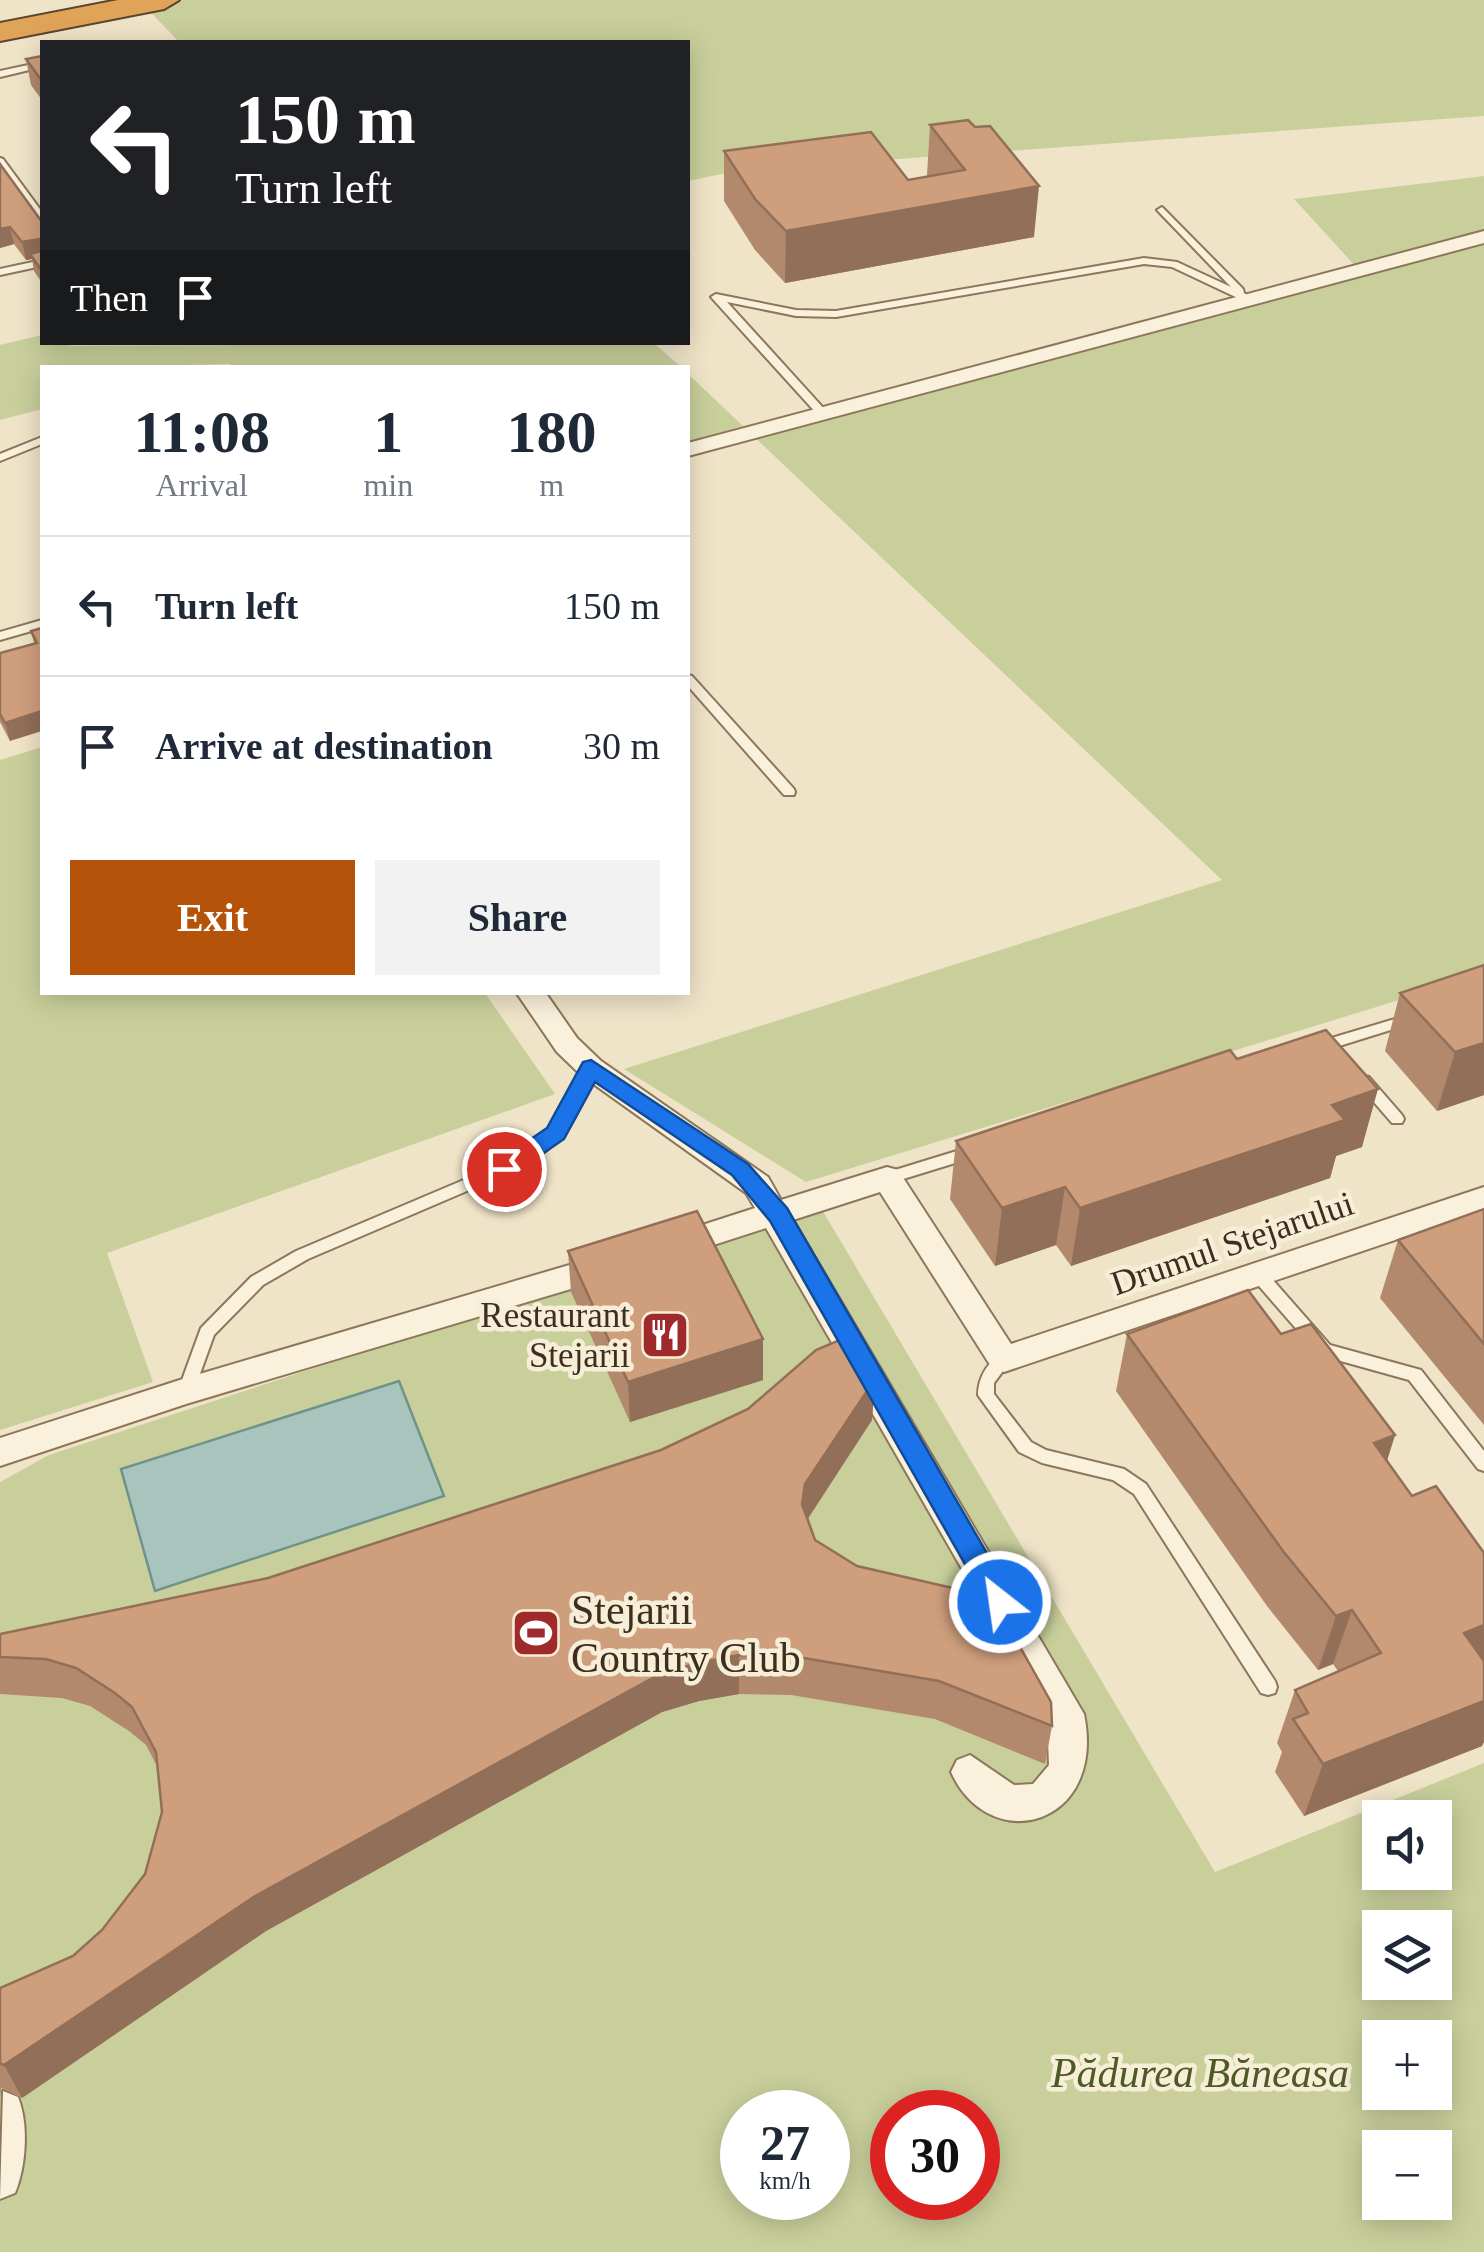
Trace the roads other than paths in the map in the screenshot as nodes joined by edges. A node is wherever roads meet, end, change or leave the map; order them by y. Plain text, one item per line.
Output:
1 (98, 0) edge
2 (164, 0) edge
3 (0, 19) edge
4 (0, 32) edge
5 (40, 65) edge
6 (0, 74) edge
7 (0, 161) edge
8 (1162, 210) dead end
9 (40, 215) edge
10 (1484, 237) edge
11 (40, 263) edge
12 (0, 272) edge
13 (1246, 298) junction
14 (822, 414) junction
15 (40, 441) edge
16 (690, 449) edge
17 (0, 458) edge
18 (40, 625) edge
19 (0, 636) edge
20 (690, 681) edge
21 (789, 792) dead end
22 (532, 995) edge
23 (1427, 1015) edge
24 (1332, 1044) junction
25 (1295, 1055) edge
26 (1345, 1059) edge
27 (591, 1068) junction
28 (1358, 1074) edge
29 (1397, 1120) dead end
30 (998, 1144) edge
31 (887, 1178) junction
32 (1484, 1198) edge
33 (778, 1214) junction
34 (1258, 1274) junction
35 (1004, 1359) junction
36 (186, 1391) junction
37 (0, 1452) edge
38 (1484, 1464) edge
39 (1268, 1687) dead end
40 (970, 1772) dead end
41 (3, 2112) dead end
42 (0, 2178) edge

1 - 3 highway
2 - 4 highway
5 - 6 lane
7 - 9 lane
8 - 13 lane
10 - 13 street
11 - 12 lane
13 - 14 street
13 - 14 lane
14 - 16 street
15 - 17 lane
18 - 19 lane
20 - 21 lane
22 - 27 street
23 - 24 lane
24 - 25 lane
24 - 26 lane
27 - 33 street
27 - 36 lane
28 - 29 lane
30 - 31 lane
31 - 33 street
31 - 35 street
32 - 34 street, Drumul Stejarului
33 - 36 street
33 - 40 street
34 - 35 street, Drumul Stejarului
34 - 38 lane
35 - 39 lane
36 - 37 street
41 - 42 street

